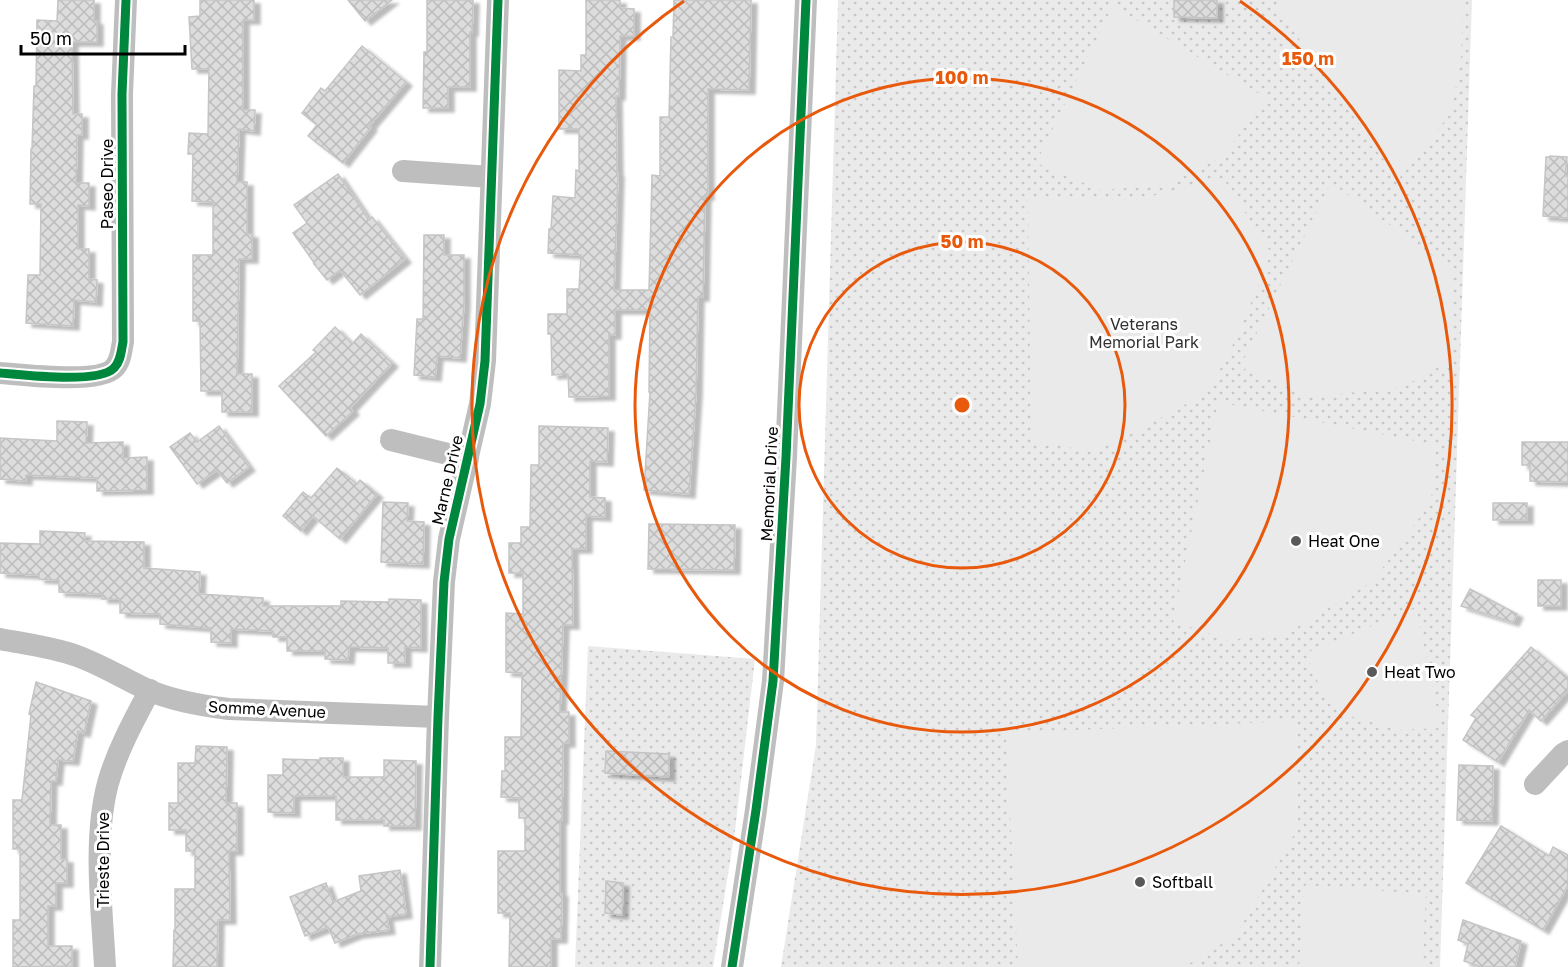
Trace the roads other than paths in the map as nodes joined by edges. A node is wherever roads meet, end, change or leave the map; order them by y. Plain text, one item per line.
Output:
1 (126, 0) edge
2 (498, 0) edge
3 (806, 0) edge
4 (403, 171) dead end
5 (491, 177) junction
6 (0, 374) edge
7 (391, 440) dead end
8 (468, 459) junction
9 (0, 639) edge
10 (150, 690) junction
11 (438, 717) junction
12 (1568, 751) edge
13 (1534, 784) dead end
14 (105, 967) edge
15 (430, 967) edge
16 (732, 967) edge

1 - 6 street, Paseo Drive
2 - 5 street, Marne Drive
3 - 16 street, Memorial Drive
4 - 5 street
5 - 8 street, Marne Drive
7 - 8 street
8 - 11 street, Marne Drive
9 - 10 street, Somme Avenue
10 - 11 street, Somme Avenue
10 - 14 street, Trieste Drive
11 - 15 street, Marne Drive
12 - 13 street

